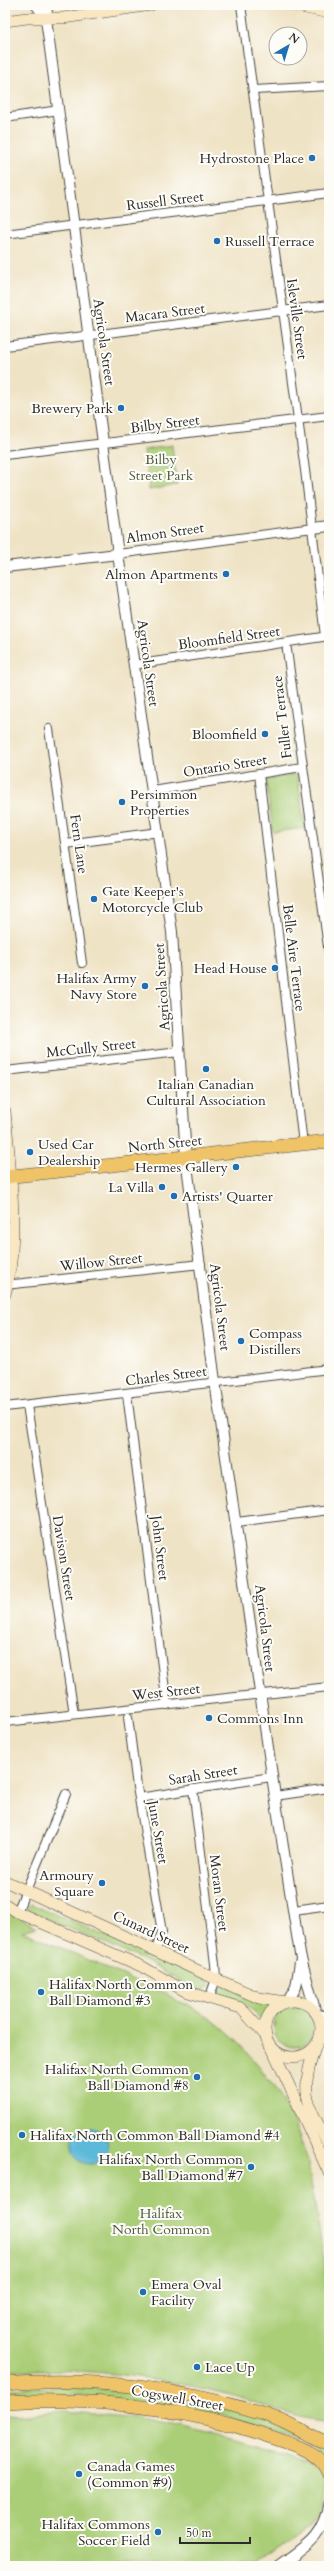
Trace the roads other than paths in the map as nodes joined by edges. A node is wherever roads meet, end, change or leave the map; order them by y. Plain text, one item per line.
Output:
1 (35, 5) edge
2 (49, 5) edge
3 (151, 5) edge
4 (241, 5) edge
5 (292, 5) edge
6 (329, 12) edge
7 (46, 19) junction
8 (5, 21) edge
9 (329, 86) edge
10 (254, 90) junction
11 (59, 110) junction
12 (5, 118) edge
13 (329, 193) edge
14 (269, 201) junction
15 (74, 225) junction
16 (5, 234) edge
17 (329, 305) edge
18 (283, 311) junction
19 (89, 335) junction
20 (5, 346) edge
21 (329, 416) edge
22 (298, 420) junction
23 (104, 444) junction
24 (5, 456) edge
25 (329, 526) edge
26 (313, 528) junction
27 (118, 554) junction
28 (5, 567) edge
29 (327, 636) edge
30 (286, 643) junction
31 (134, 665) junction
32 (49, 729) dead end
33 (302, 767) junction
34 (259, 774) junction
35 (153, 791) junction
36 (159, 832) junction
37 (66, 844) junction
38 (329, 889) edge
39 (320, 890) junction
40 (329, 954) edge
41 (82, 963) dead end
42 (180, 1052) junction
43 (5, 1071) edge
44 (5, 1111) edge
45 (329, 1141) edge
46 (302, 1144) junction
47 (186, 1158) junction
48 (8, 1177) edge
49 (200, 1264) junction
50 (6, 1287) edge
51 (329, 1369) edge
52 (216, 1384) junction
53 (127, 1394) junction
54 (27, 1405) junction
55 (5, 1407) edge
56 (329, 1510) edge
57 (237, 1522) junction
58 (329, 1687) edge
59 (259, 1696) junction
60 (167, 1705) junction
61 (74, 1714) junction
62 (128, 1717) dead end
63 (5, 1722) edge
64 (272, 1777) junction
65 (329, 1788) edge
66 (193, 1790) junction
67 (66, 1794) dead end
68 (274, 1796) junction
69 (139, 1798) junction
70 (5, 1881) edge
71 (26, 1891) junction
72 (5, 1904) edge
73 (329, 1905) edge
74 (294, 1910) junction
75 (17, 1912) junction
76 (156, 1950) junction
77 (300, 1954) junction
78 (216, 1979) junction
79 (209, 1999) junction
80 (287, 2002) junction
81 (316, 2012) junction
82 (329, 2017) edge
83 (266, 2036) junction
84 (321, 2041) edge
85 (271, 2047) junction
86 (327, 2138) edge
87 (329, 2173) edge
88 (5, 2384) edge
89 (5, 2402) edge
90 (329, 2444) edge
91 (329, 2472) edge
92 (329, 2502) edge
93 (278, 2566) edge

1 - 7 street
2 - 7 street, Agricola Street
3 - 7 main road
4 - 10 street, Isleville Street
5 - 6 main road
7 - 8 main road
7 - 11 street, Agricola Street
9 - 10 street
10 - 14 street, Isleville Street
11 - 12 street
11 - 15 street, Agricola Street
13 - 14 street, Russell Street
14 - 15 street, Russell Street
14 - 18 street, Isleville Street
15 - 16 street, Russell Street
15 - 19 street, Agricola Street
17 - 18 street, Macara Street
18 - 19 street, Macara Street
18 - 22 street, Isleville Street
19 - 20 street, Macara Street
19 - 23 street, Agricola Street
21 - 22 street, Bilby Street
22 - 23 street, Bilby Street
22 - 26 street, Isleville Street
23 - 24 street, Bilby Street
23 - 27 street, Agricola Street
25 - 26 street, Almon Street
26 - 27 street, Almon Street
26 - 29 street, Isleville Street
27 - 28 street, Almon Street
27 - 31 street, Agricola Street
29 - 30 street, Bloomfield Street
30 - 31 street, Bloomfield Street
30 - 33 street, Fuller Terrace
31 - 35 street, Agricola Street
32 - 37 street, Fern Lane
33 - 34 street, Ontario Street
33 - 39 street, Fuller Terrace
34 - 35 street, Ontario Street
34 - 46 street, Belle Aire Terrace
35 - 36 street, Agricola Street
36 - 37 street
36 - 42 street, Agricola Street
37 - 41 street, Fern Lane
38 - 39 street
39 - 40 street, Fuller Terrace
42 - 43 street, McCully Street
42 - 47 street, Agricola Street
44 - 48 main road
45 - 46 main road, North Street
46 - 47 main road, North Street
47 - 48 main road, North Street
47 - 49 street, Agricola Street
48 - 50 main road
49 - 50 street, Willow Street
49 - 52 street, Agricola Street
51 - 52 street, Charles Street
52 - 53 street, Charles Street
52 - 57 street, Agricola Street
53 - 54 street, Charles Street
53 - 60 street, John Street
54 - 55 street, Charles Street
54 - 61 street, Davison Street
56 - 57 street
57 - 59 street, Agricola Street
58 - 59 street, West Street
59 - 60 street, West Street
59 - 64 street, Agricola Street
60 - 61 street, West Street
61 - 63 street, West Street
62 - 69 street, June Street
64 - 66 street, Sarah Street
64 - 68 street, Agricola Street
65 - 68 street
66 - 69 street, Sarah Street
66 - 78 street, Moran Street
67 - 71 street
68 - 74 street, Agricola Street
69 - 76 street, June Street
70 - 71 main road, Cunard Street
71 - 75 street
71 - 76 main road, Cunard Street
72 - 75 main road
73 - 74 street
74 - 77 street, Agricola Street
75 - 79 main road
76 - 78 main road, Cunard Street
77 - 80 street, Agricola Street
77 - 81 street, Agricola Street
78 - 79 street, Moran Street
78 - 80 main road, Cunard Street
79 - 83 main road
80 - 81 main road
80 - 83 main road
81 - 82 street
81 - 84 main road
83 - 85 main road
84 - 85 main road
84 - 86 main road
85 - 87 main road
88 - 90 main road, Cogswell Street
89 - 91 main road, Cogswell Street
92 - 93 street

